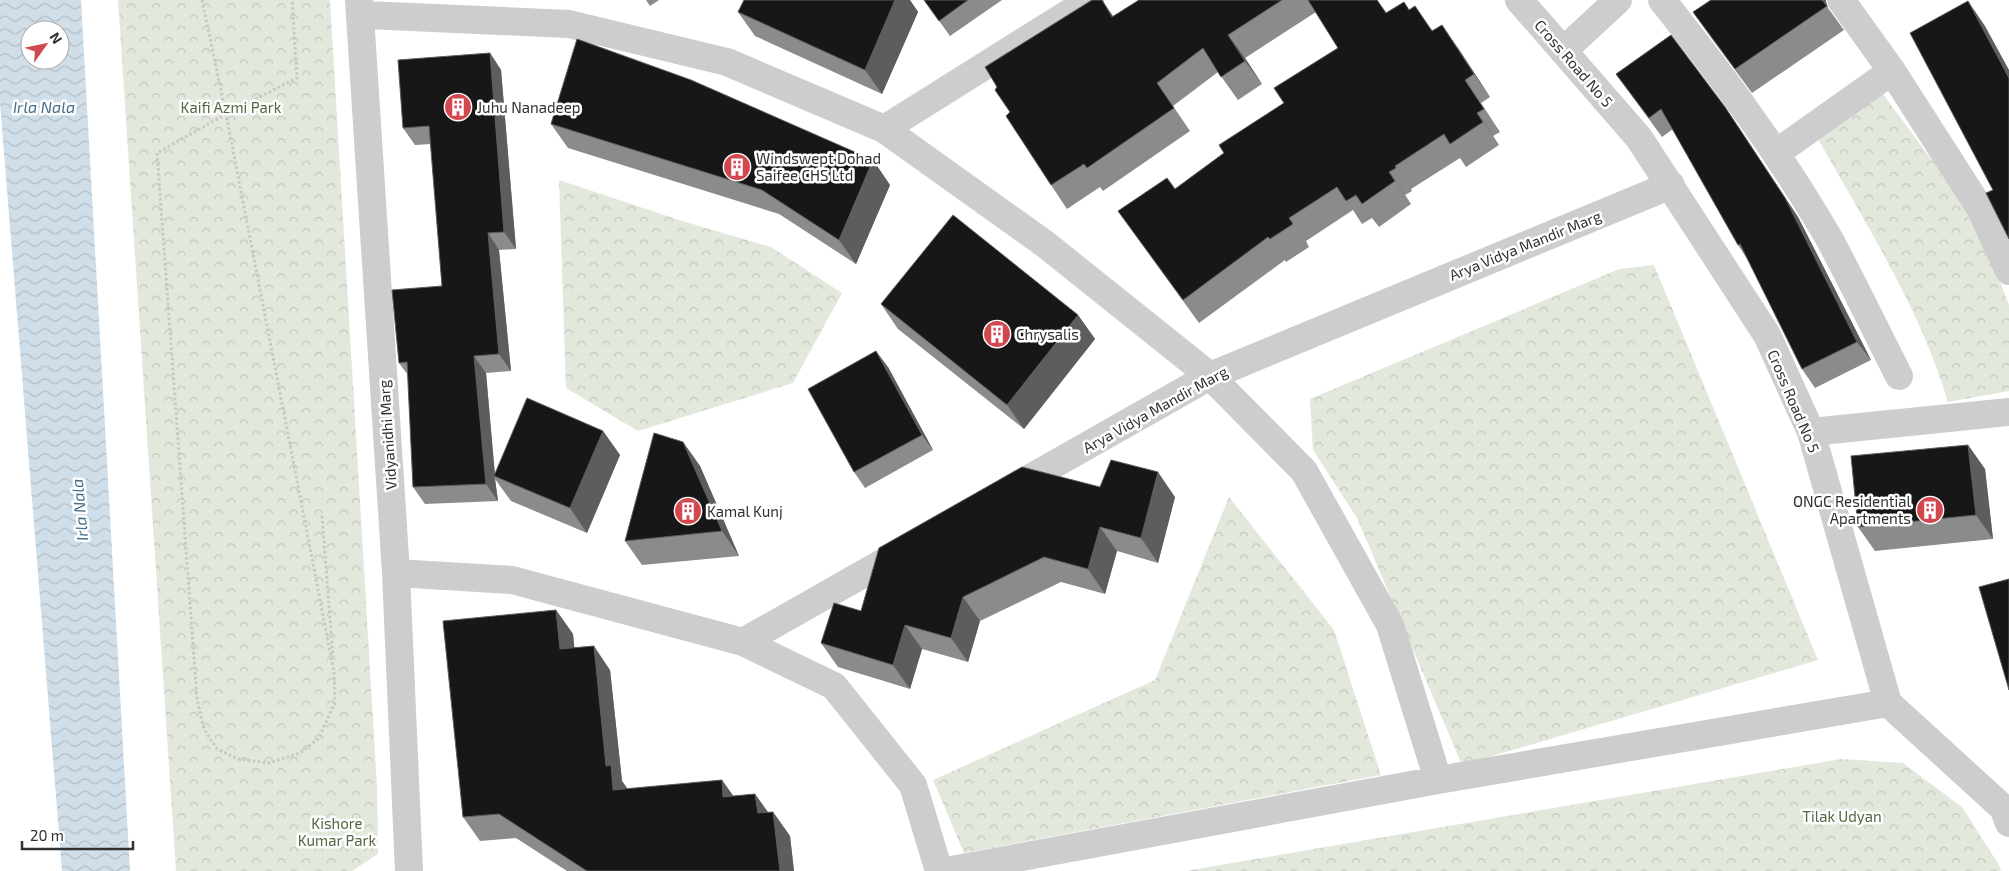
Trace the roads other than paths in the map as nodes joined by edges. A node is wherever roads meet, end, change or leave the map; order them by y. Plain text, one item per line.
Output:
1 (388, 0) edge
2 (1090, 0) edge
3 (1519, 0) edge
4 (1618, 0) edge
5 (1662, 0) edge
6 (1841, 0) edge
7 (361, 10) edge
8 (1563, 51) junction
9 (1892, 71) junction
10 (884, 129) junction
11 (1776, 153) junction
12 (1671, 185) junction
13 (2009, 271) edge
14 (1210, 376) junction
15 (1899, 376) dead end
16 (2009, 412) edge
17 (1811, 432) junction
18 (985, 504) edge
19 (924, 539) edge
20 (396, 573) junction
21 (743, 642) junction
22 (1888, 703) junction
23 (1438, 780) junction
24 (2009, 823) edge
25 (409, 871) edge
26 (939, 871) edge
27 (946, 871) edge

1 - 7 street
2 - 10 street
3 - 8 street, Cross Road No 5
4 - 8 street
5 - 11 street
6 - 9 street
7 - 10 street
7 - 20 street, Vidyanidhi Marg
8 - 12 street, Cross Road No 5
9 - 11 street
9 - 13 street
10 - 14 street
11 - 15 street
12 - 14 street, Arya Vidya Mandir Marg
12 - 17 street, Cross Road No 5
14 - 18 street, Arya Vidya Mandir Marg
14 - 23 street
16 - 17 street
17 - 22 street, Cross Road No 5
19 - 21 street
20 - 21 street
20 - 25 street, Vidyanidhi Marg
21 - 26 street
22 - 23 street
22 - 24 street
23 - 27 street

